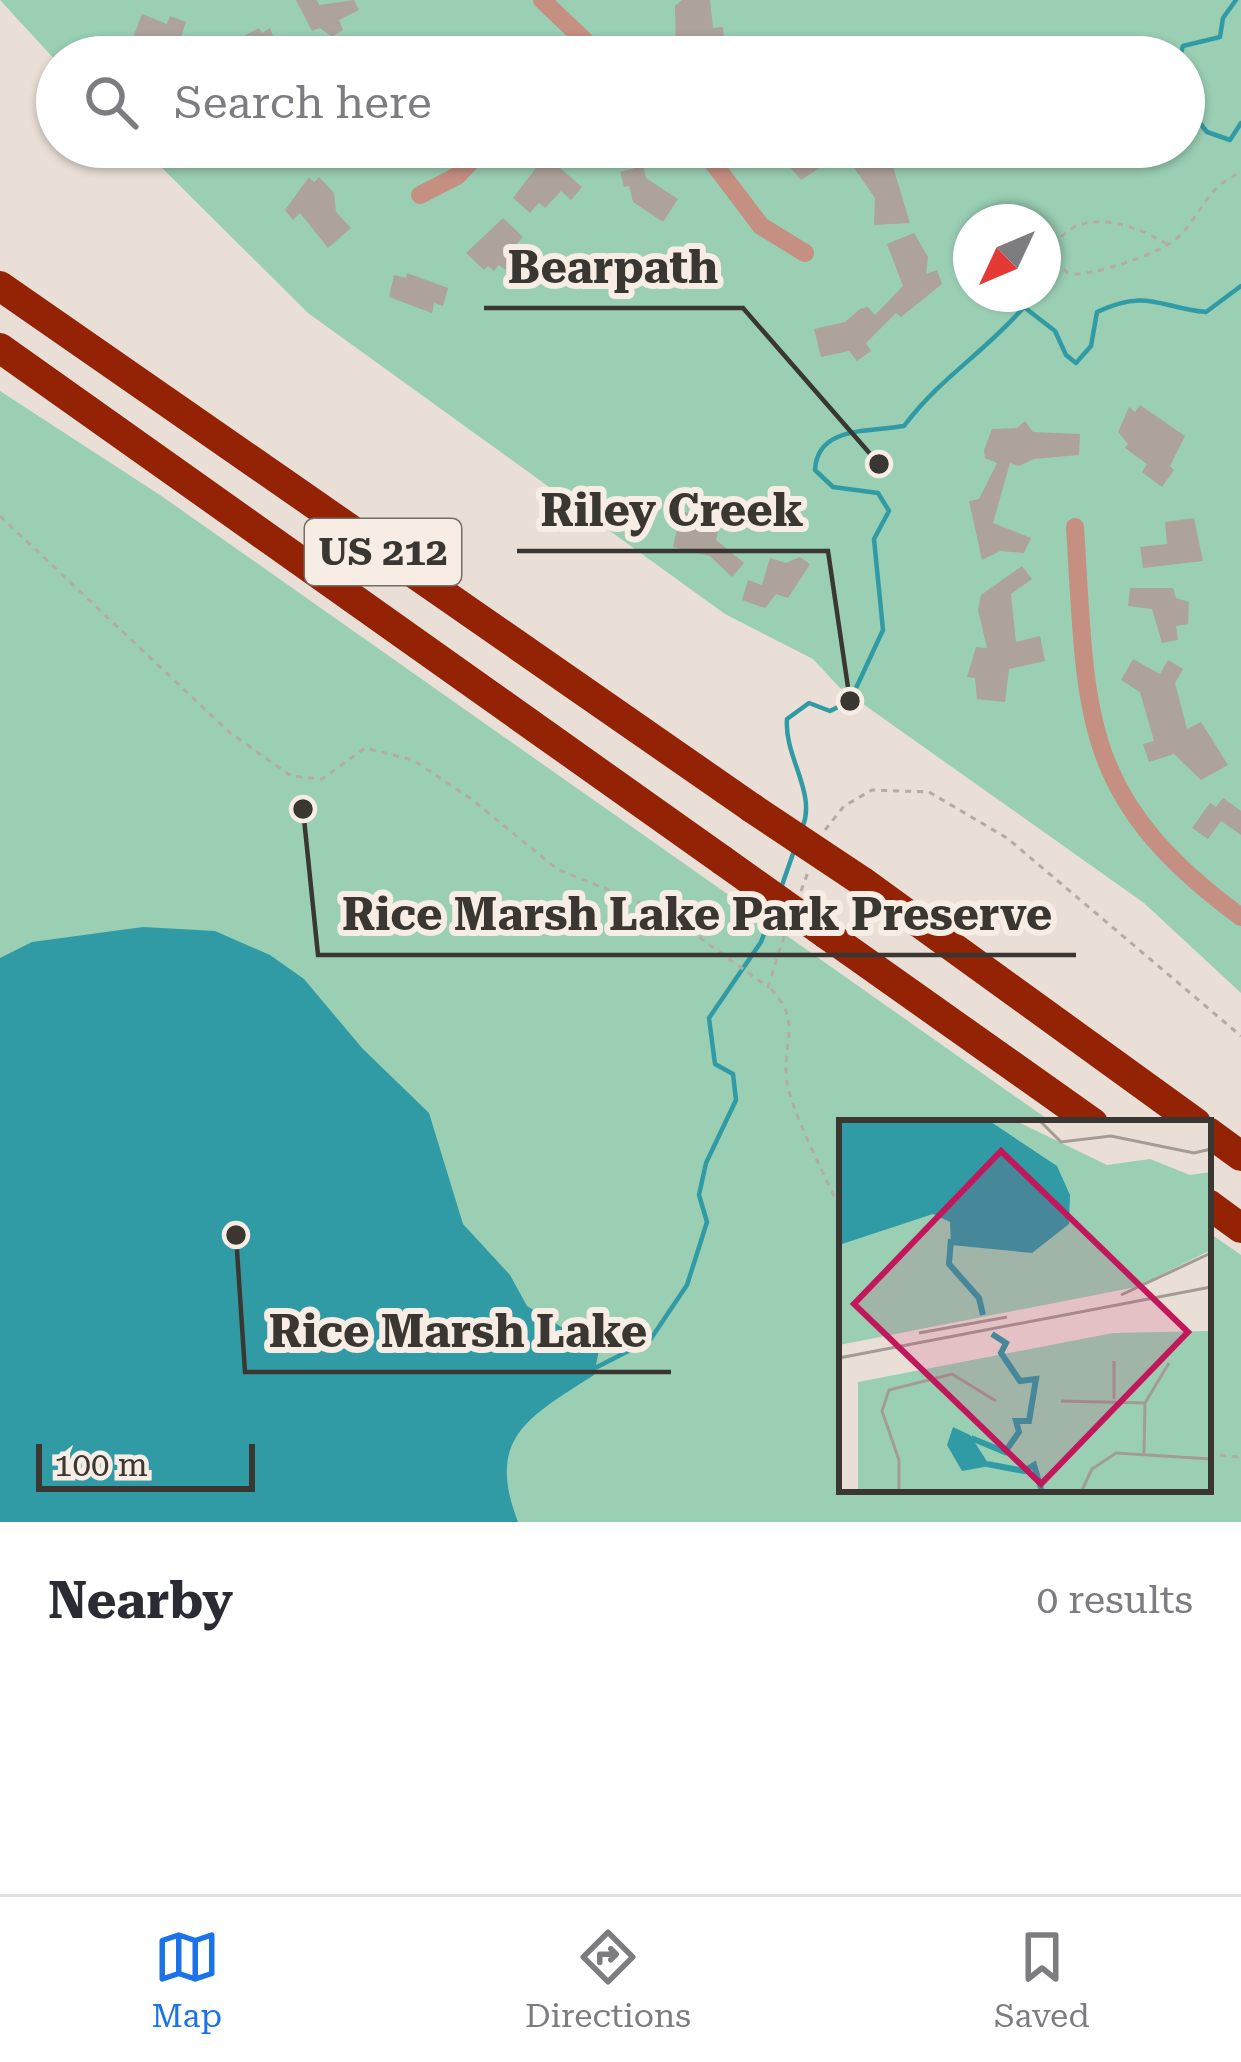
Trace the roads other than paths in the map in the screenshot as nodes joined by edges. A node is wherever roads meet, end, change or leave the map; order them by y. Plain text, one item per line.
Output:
1 (542, 0) edge
2 (577, 36) edge
3 (464, 168) edge
4 (717, 168) edge
5 (420, 195) dead end
6 (805, 253) dead end
7 (5, 288) edge
8 (0, 348) edge
9 (0, 374) edge
10 (115, 433) junction
11 (1075, 527) dead end
12 (1241, 917) edge
13 (1089, 1120) edge
14 (1192, 1120) edge
15 (1211, 1134) edge
16 (1241, 1156) edge
17 (1211, 1206) edge
18 (1241, 1228) edge

1 - 2 street
3 - 5 street
4 - 6 street
7 - 14 highway, US 212, bridge
8 - 10 highway, US 212
9 - 10 highway
10 - 13 highway, US 212, bridge
11 - 12 street
15 - 16 highway
17 - 18 highway

